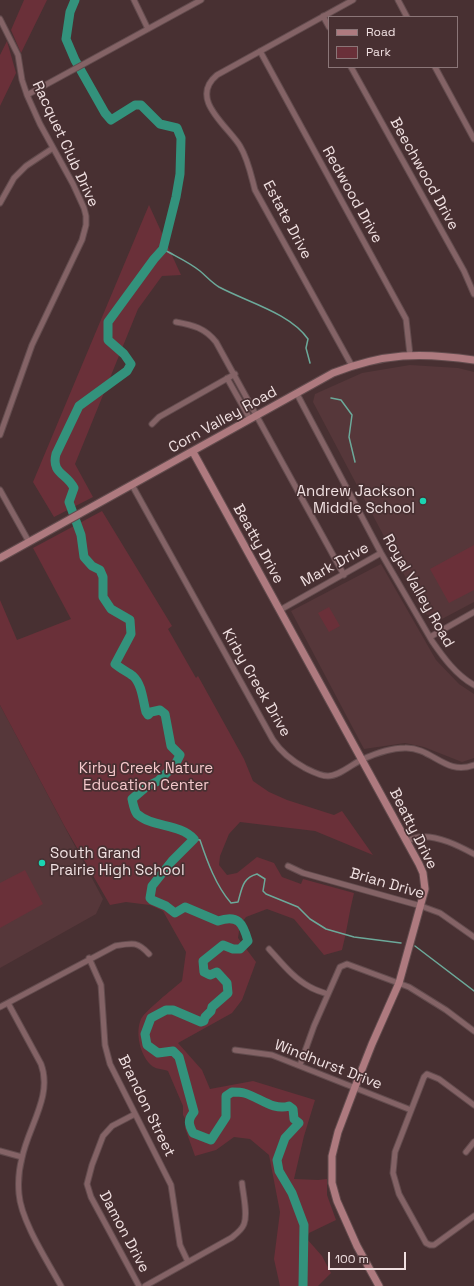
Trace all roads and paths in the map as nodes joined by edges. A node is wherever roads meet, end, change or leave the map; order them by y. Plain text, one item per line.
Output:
1 (134, 0) edge
2 (201, 0) edge
3 (353, 0) edge
4 (398, 0) edge
5 (323, 16) junction
6 (406, 16) edge
7 (0, 19) edge
8 (328, 25) edge
9 (148, 30) junction
10 (260, 51) junction
11 (352, 68) edge
12 (436, 68) edge
13 (27, 95) junction
14 (474, 139) edge
15 (54, 148) junction
16 (0, 203) edge
17 (474, 294) edge
18 (176, 322) dead end
19 (410, 355) junction
20 (474, 360) edge
21 (352, 366) junction
22 (235, 374) junction
23 (227, 378) junction
24 (297, 394) junction
25 (257, 415) junction
26 (250, 419) junction
27 (152, 424) dead end
28 (0, 435) edge
29 (193, 452) junction
30 (132, 485) junction
31 (0, 490) edge
32 (29, 542) junction
33 (382, 553) junction
34 (0, 558) edge
35 (344, 574) junction
36 (280, 610) junction
37 (474, 612) edge
38 (430, 637) junction
39 (474, 685) edge
40 (362, 760) junction
41 (474, 765) edge
42 (407, 840) junction
43 (474, 854) edge
44 (288, 866) dead end
45 (421, 906) junction
46 (474, 937) edge
47 (269, 948) dead end
48 (149, 954) dead end
49 (89, 958) junction
50 (399, 983) junction
51 (327, 994) junction
52 (8, 1002) junction
53 (0, 1007) edge
54 (474, 1031) edge
55 (235, 1050) dead end
56 (300, 1065) junction
57 (355, 1087) junction
58 (474, 1105) edge
59 (411, 1110) junction
60 (135, 1114) junction
61 (474, 1142) edge
62 (0, 1151) edge
63 (466, 1152) dead end
64 (22, 1157) junction
65 (242, 1183) dead end
66 (474, 1216) edge
67 (188, 1262) junction
68 (61, 1286) edge
69 (139, 1286) edge
70 (145, 1286) edge
71 (379, 1286) edge

1 - 9 street
2 - 9 street
3 - 5 street
4 - 6 street
5 - 8 street
5 - 10 street
7 - 13 street, Racquet Club Drive
9 - 13 street
10 - 19 street, Redwood Drive
10 - 21 street, Estate Drive
11 - 17 street, Beechwood Drive
12 - 14 street
13 - 15 street, Racquet Club Drive
15 - 16 street
15 - 28 street, Racquet Club Drive
18 - 22 street
19 - 20 street, Corn Valley Road
19 - 21 street, Corn Valley Road
21 - 24 street, Corn Valley Road
22 - 23 street
22 - 25 street
23 - 26 street
23 - 27 street
24 - 25 street, Corn Valley Road
24 - 33 street, Royal Valley Road
25 - 26 street, Corn Valley Road
25 - 35 street
26 - 29 street, Corn Valley Road
29 - 30 street, Corn Valley Road
29 - 36 street, Beatty Drive
30 - 32 street, Corn Valley Road
30 - 40 street, Kirby Creek Drive
31 - 32 street
32 - 34 street, Corn Valley Road
33 - 35 street, Mark Drive
33 - 38 street, Royal Valley Road
35 - 36 street, Mark Drive
36 - 40 street, Beatty Drive
37 - 38 street
38 - 39 street, Royal Valley Road
40 - 41 street, Kirby Creek Drive
40 - 42 street, Beatty Drive
42 - 43 street
42 - 45 street, Beatty Drive
44 - 45 street, Brian Drive
45 - 46 street, Brian Drive
45 - 50 street, Beatty Drive
47 - 51 street
48 - 49 street
49 - 52 street
49 - 60 street, Brandon Street
50 - 51 street
50 - 54 street
50 - 57 street, Beatty Drive
51 - 56 street
52 - 53 street
52 - 64 street
55 - 56 street, Windhurst Drive
56 - 57 street, Windhurst Drive
57 - 59 street, Windhurst Drive
57 - 71 street, Beatty Drive
58 - 59 street
59 - 66 street
60 - 67 street, Brandon Street
60 - 69 street, Damon Drive
61 - 63 street
62 - 64 street
64 - 68 street
65 - 67 street
67 - 70 street

